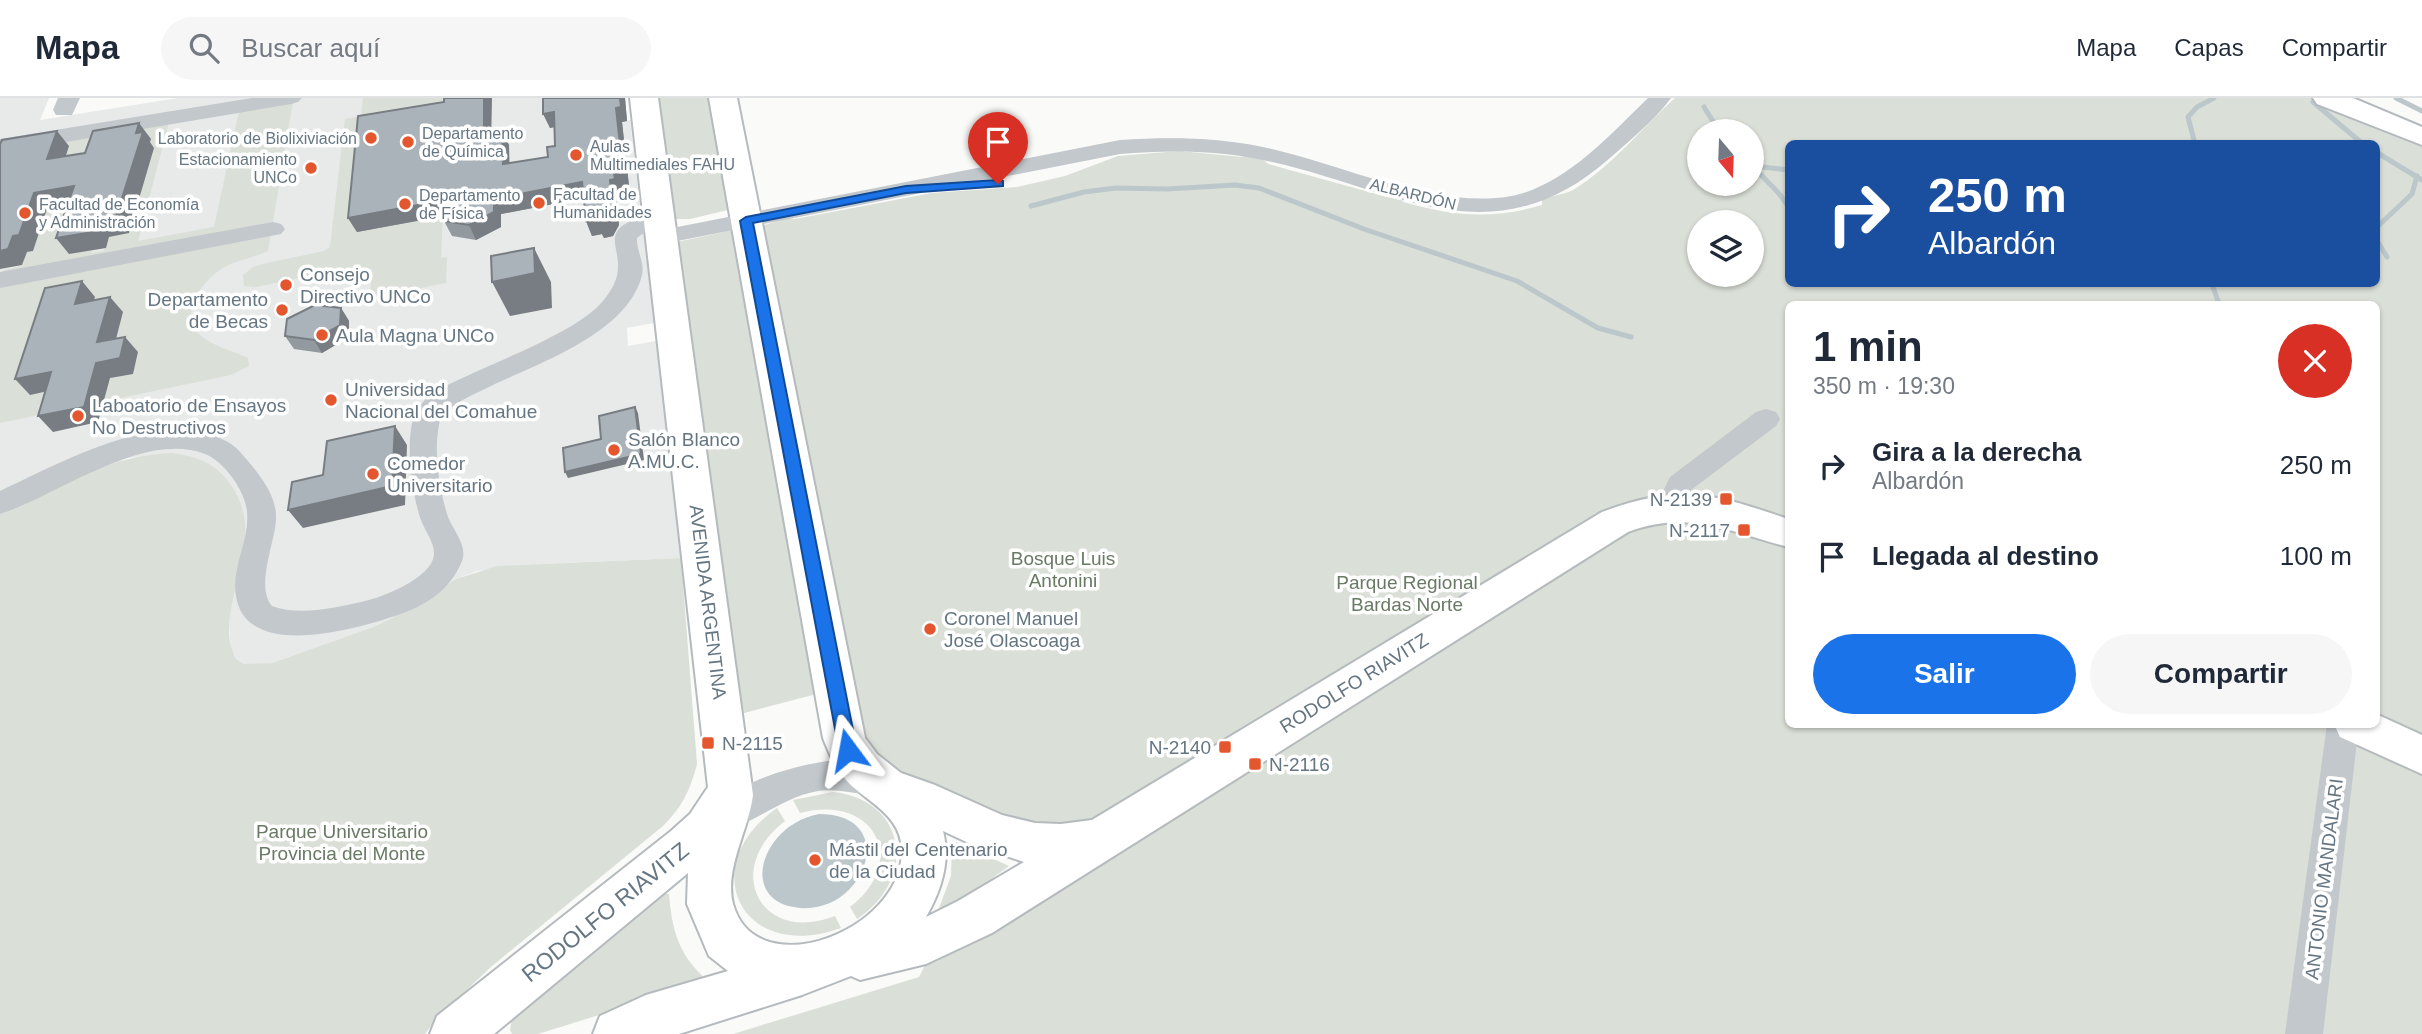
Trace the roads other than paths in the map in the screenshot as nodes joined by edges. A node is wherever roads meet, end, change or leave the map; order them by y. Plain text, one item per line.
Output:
1 (291, 98) edge
2 (645, 98) edge
3 (723, 98) edge
4 (1660, 98) edge
5 (2327, 98) edge
6 (2353, 98) edge
7 (2374, 98) edge
8 (2422, 123) edge
9 (2422, 136) edge
10 (0, 146) edge
11 (746, 221) junction
12 (272, 229) dead end
13 (661, 229) junction
14 (0, 280) edge
15 (1766, 419) dead end
16 (0, 503) edge
17 (1670, 506) junction
18 (1785, 532) edge
19 (2342, 728) edge
20 (2365, 728) edge
21 (2422, 755) edge
22 (886, 785) junction
23 (729, 793) junction
24 (1110, 834) junction
25 (830, 963) junction
26 (623, 1029) edge
27 (455, 1034) edge
28 (2304, 1034) edge

1 - 10 street
2 - 13 main road, AVENIDA ARGENTINA
3 - 11 main road
4 - 11 street, ALBARDÓN
5 - 9 main road
6 - 9 main road
7 - 8 main road
11 - 13 street, ALBARDÓN
11 - 22 main road
12 - 14 street
13 - 16 street, ALBARDÓN
13 - 23 main road, AVENIDA ARGENTINA
15 - 17 street
17 - 18 main road, RODOLFO RIAVITZ
17 - 24 main road, RODOLFO RIAVITZ
19 - 28 street, ANTONIO MANDALARI
20 - 21 main road
22 - 23 street
22 - 24 main road, RODOLFO RIAVITZ
22 - 25 main road
23 - 25 main road
23 - 27 main road, RODOLFO RIAVITZ
24 - 25 main road, RODOLFO RIAVITZ
25 - 26 main road, RODOLFO RIAVITZ

